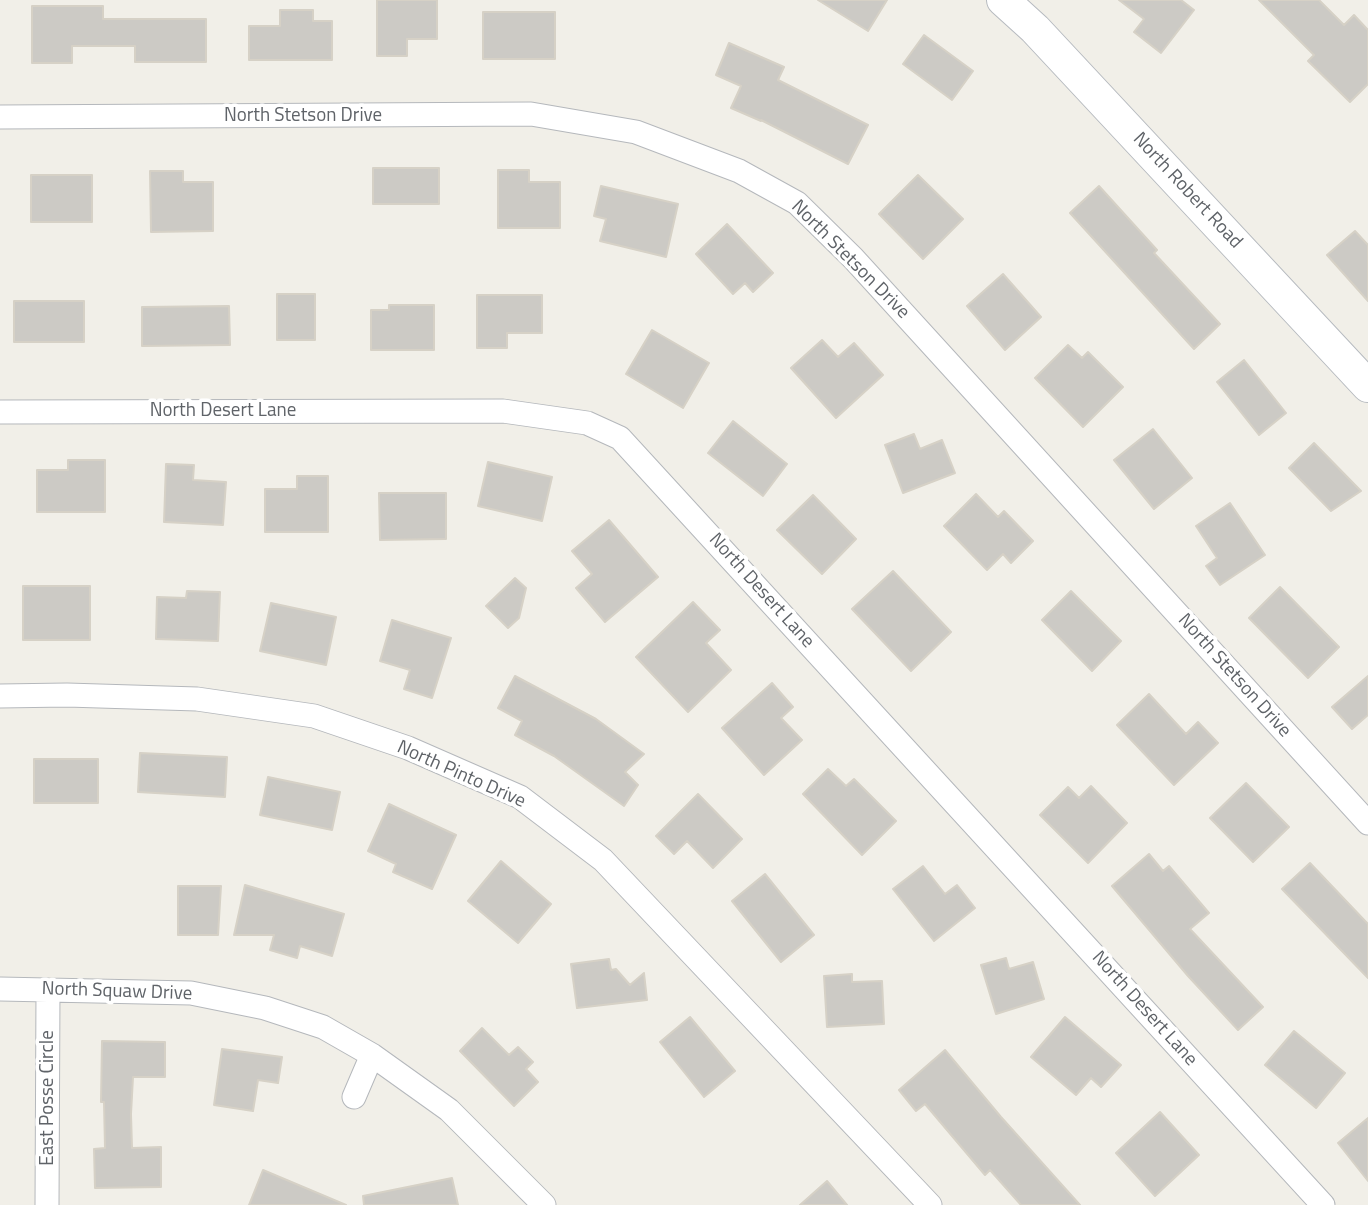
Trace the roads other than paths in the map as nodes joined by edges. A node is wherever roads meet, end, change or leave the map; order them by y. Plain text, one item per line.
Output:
1 (1003, 0) edge
2 (0, 117) edge
3 (1368, 386) edge
4 (0, 412) edge
5 (0, 696) edge
6 (1368, 823) edge
7 (0, 989) edge
8 (48, 990) junction
9 (372, 1055) junction
10 (354, 1097) dead end
11 (47, 1205) edge
12 (544, 1205) edge
13 (930, 1205) edge
14 (1323, 1205) edge

1 - 3 main road, North Robert Road
2 - 6 street, North Stetson Drive
4 - 14 street, North Desert Lane
5 - 13 street, North Pinto Drive
7 - 8 street, North Squaw Drive
8 - 9 street, North Squaw Drive
8 - 11 street, East Posse Circle
9 - 10 street
9 - 12 street, North Squaw Drive

